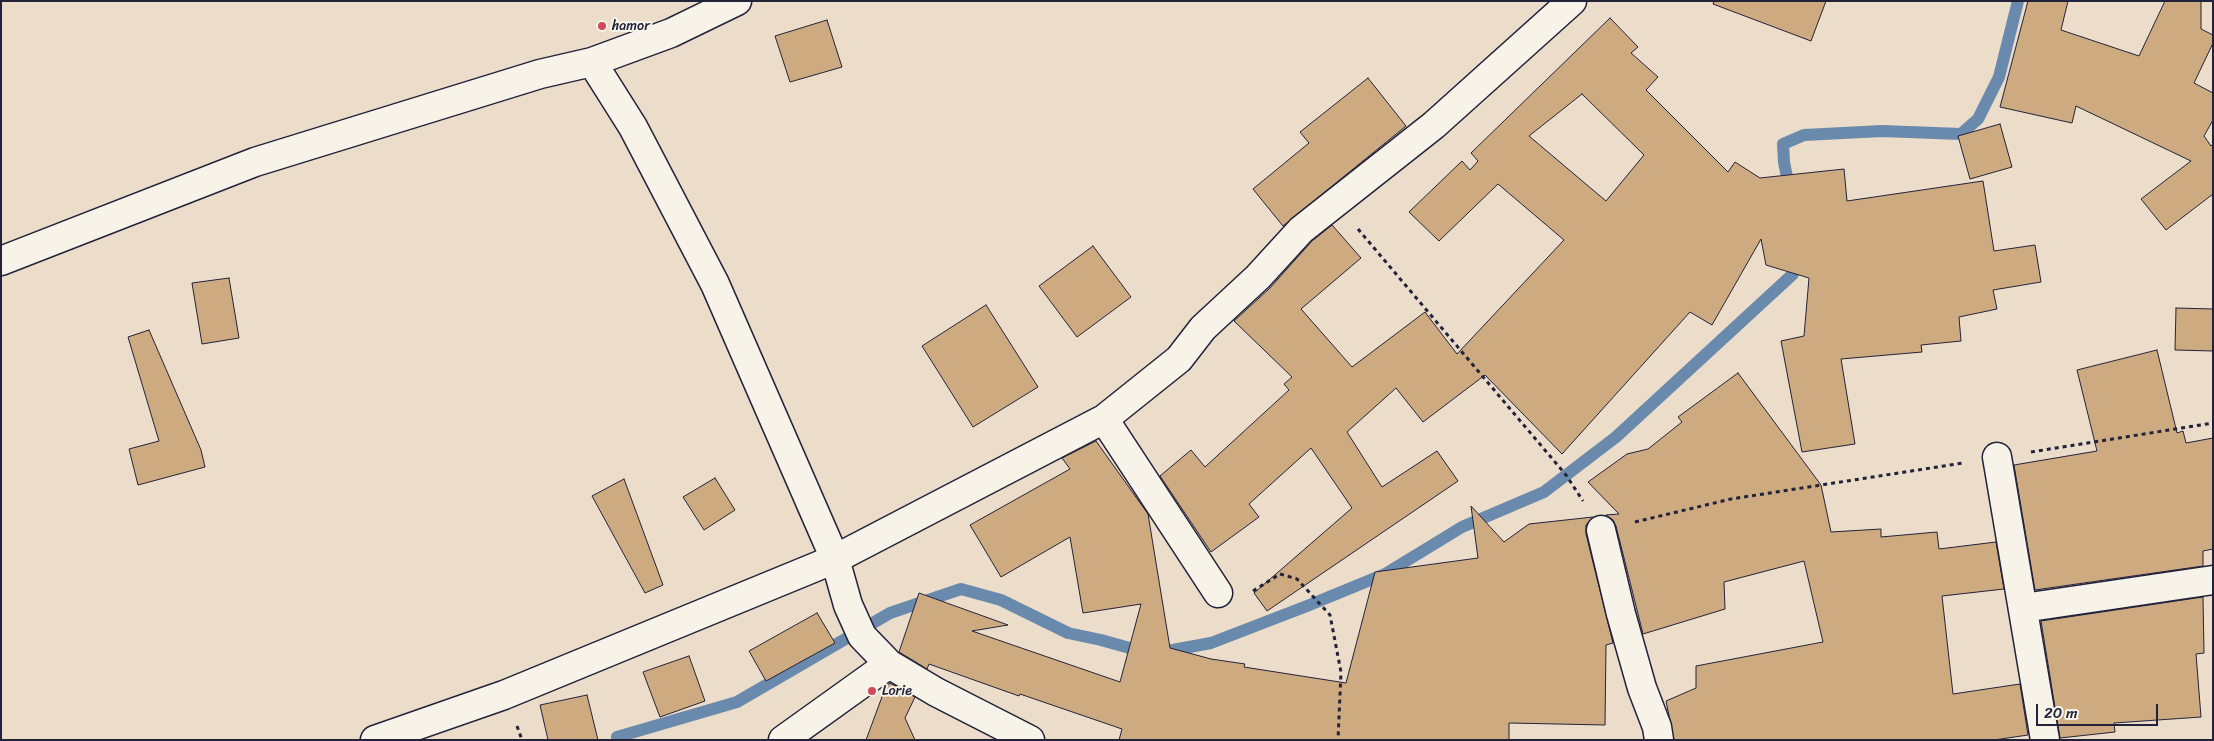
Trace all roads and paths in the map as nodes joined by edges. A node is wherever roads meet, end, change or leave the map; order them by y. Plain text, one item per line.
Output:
1 (737, 1) edge
2 (1572, 1) edge
3 (592, 62) junction
4 (1335, 202) junction
5 (1, 261) edge
6 (1104, 419) junction
7 (2213, 423) edge
8 (1997, 457) junction
9 (1601, 530) junction
10 (835, 559) junction
11 (2213, 580) edge
12 (1218, 592) joint
13 (2023, 608) junction
14 (889, 664) junction
15 (375, 740) edge
16 (784, 740) edge
17 (1030, 740) edge
18 (1338, 740) edge
19 (1659, 740) edge
20 (2045, 740) edge

1 - 3 street
2 - 4 street
3 - 5 street
3 - 10 street
4 - 6 street
4 - 9 path
6 - 10 street
6 - 12 street
7 - 8 path
8 - 9 path
8 - 13 street
9 - 19 street
10 - 14 street
10 - 15 street
11 - 13 street
12 - 18 path
13 - 20 street
14 - 16 street
14 - 17 street

